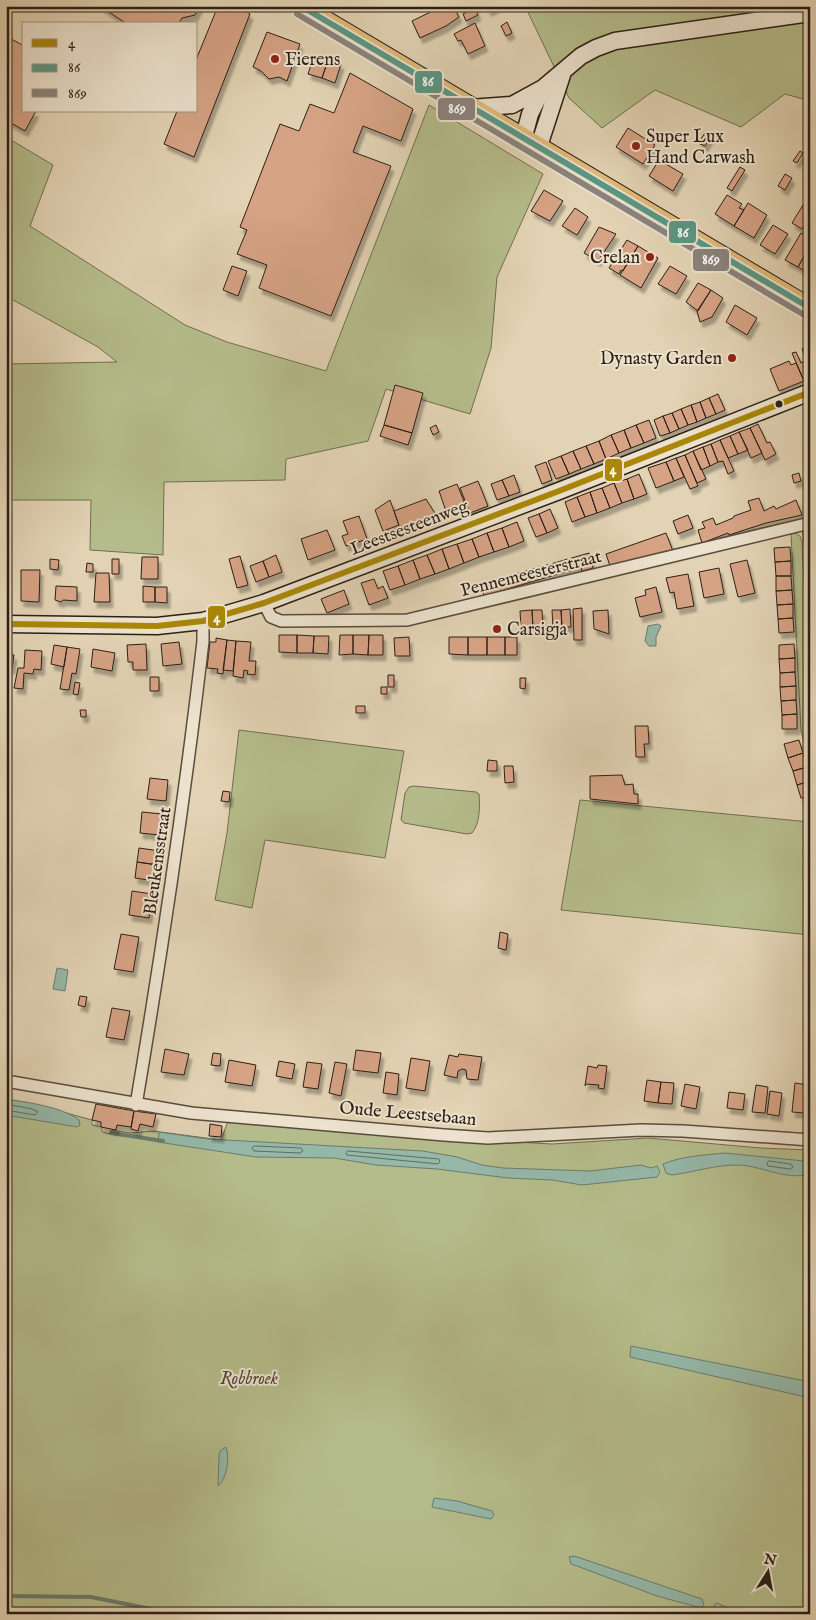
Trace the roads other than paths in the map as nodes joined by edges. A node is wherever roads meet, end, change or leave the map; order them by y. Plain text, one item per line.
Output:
1 (301, 6) edge
2 (810, 12) edge
3 (562, 74) junction
4 (544, 88) junction
5 (470, 108) junction
6 (531, 144) junction
7 (805, 304) edge
8 (810, 392) edge
9 (809, 524) edge
10 (810, 542) edge
11 (264, 603) junction
12 (203, 621) junction
13 (6, 624) edge
14 (6, 1081) edge
15 (136, 1105) junction
16 (810, 1140) edge

1 - 5 main road
2 - 3 street
3 - 4 street
3 - 6 street
4 - 5 street
4 - 6 street
5 - 6 main road
6 - 7 main road
8 - 11 street, Leestsesteenweg
9 - 10 street
9 - 11 street, Pennemeesterstraat
11 - 12 street, Leestsesteenweg
12 - 13 street, Leestsesteenweg
12 - 15 street, Bleukensstraat
14 - 15 street, Oude Leestsebaan
15 - 16 street, Oude Leestsebaan

